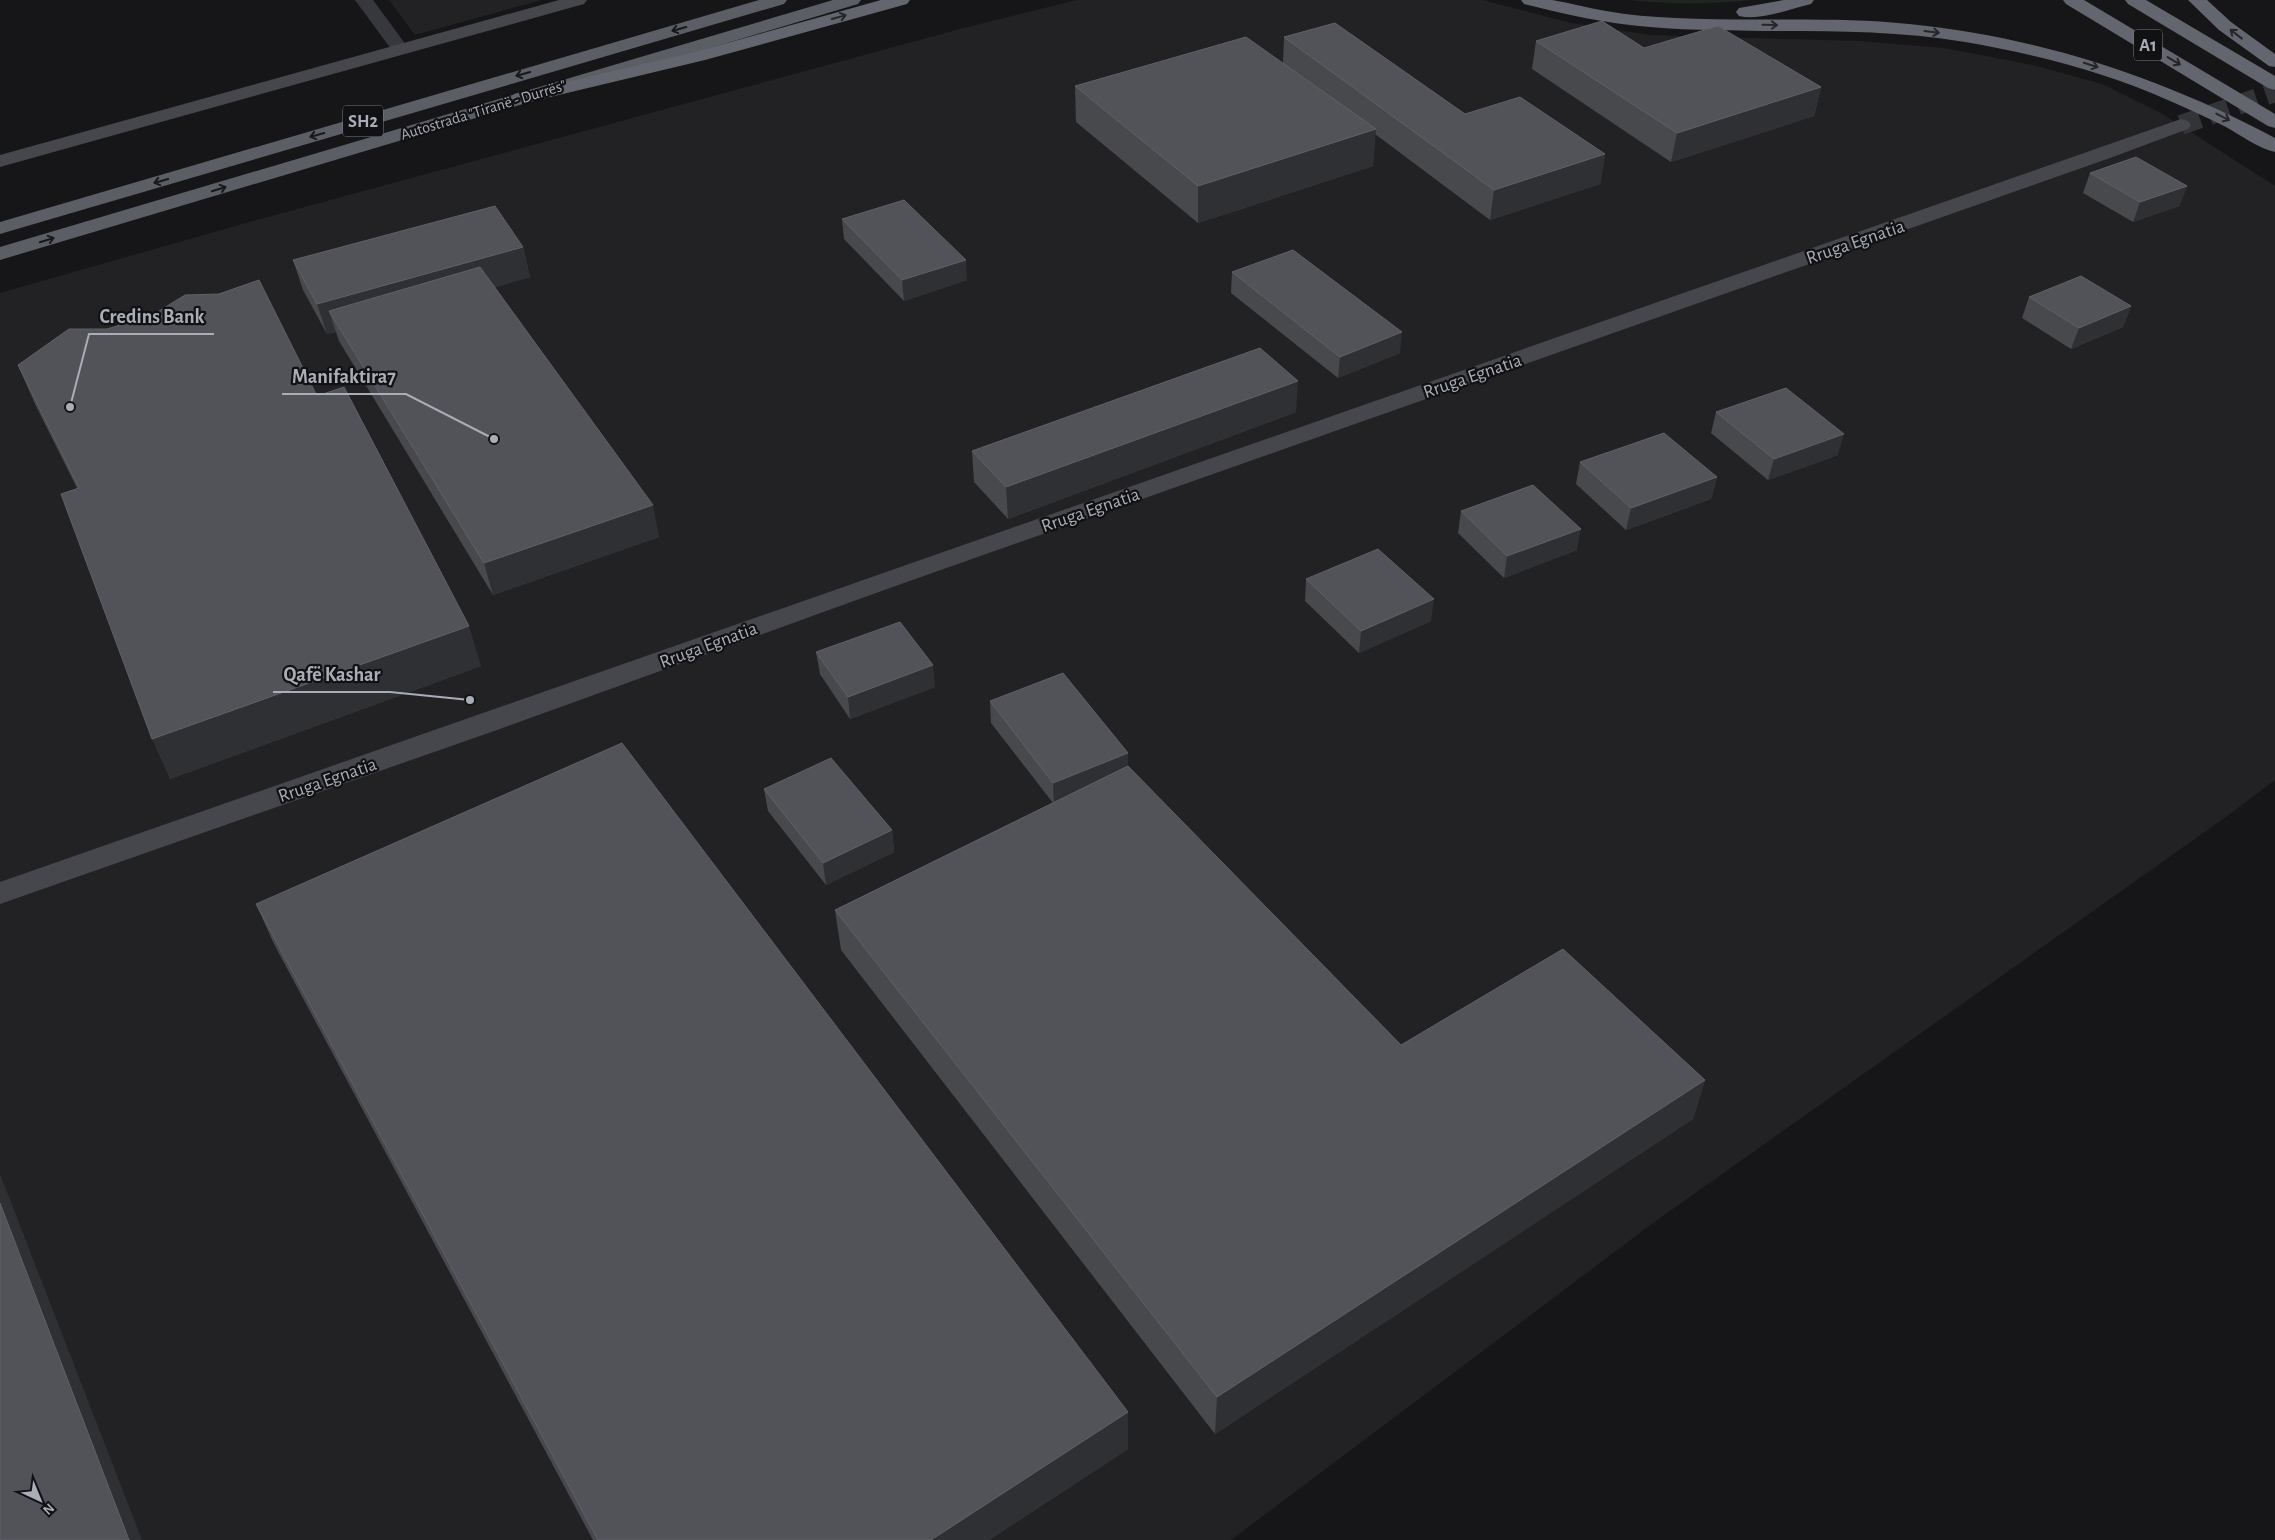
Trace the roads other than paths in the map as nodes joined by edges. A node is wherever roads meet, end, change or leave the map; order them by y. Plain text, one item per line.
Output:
1 (364, 0) edge
2 (578, 0) edge
3 (778, 0) edge
4 (852, 0) edge
5 (901, 0) edge
6 (1530, 0) edge
7 (1565, 0) edge
8 (1805, 0) edge
9 (2072, 0) edge
10 (2134, 0) edge
11 (2197, 0) edge
12 (400, 49) junction
13 (2275, 62) edge
14 (2275, 84) edge
15 (521, 98) junction
16 (2275, 122) edge
17 (2181, 125) tunnel mouth
18 (2275, 146) edge
19 (0, 161) edge
20 (0, 228) edge
21 (0, 254) edge
22 (0, 893) edge

1 - 12 lane
2 - 12 main road
3 -> 20 highway, Autostrada "Tiranë - Durrës" / SH2
4 - 15 highway, Autostrada "Tiranë - Durrës" / SH2
15 -> 5 highway
6 -> 18 highway
7 - 8 highway
9 -> 16 highway, A1
10 - 14 highway, A1
13 -> 11 highway
12 - 19 main road
21 -> 15 highway, Autostrada "Tiranë - Durrës" / SH2
17 - 22 main road, Rruga Egnatia

